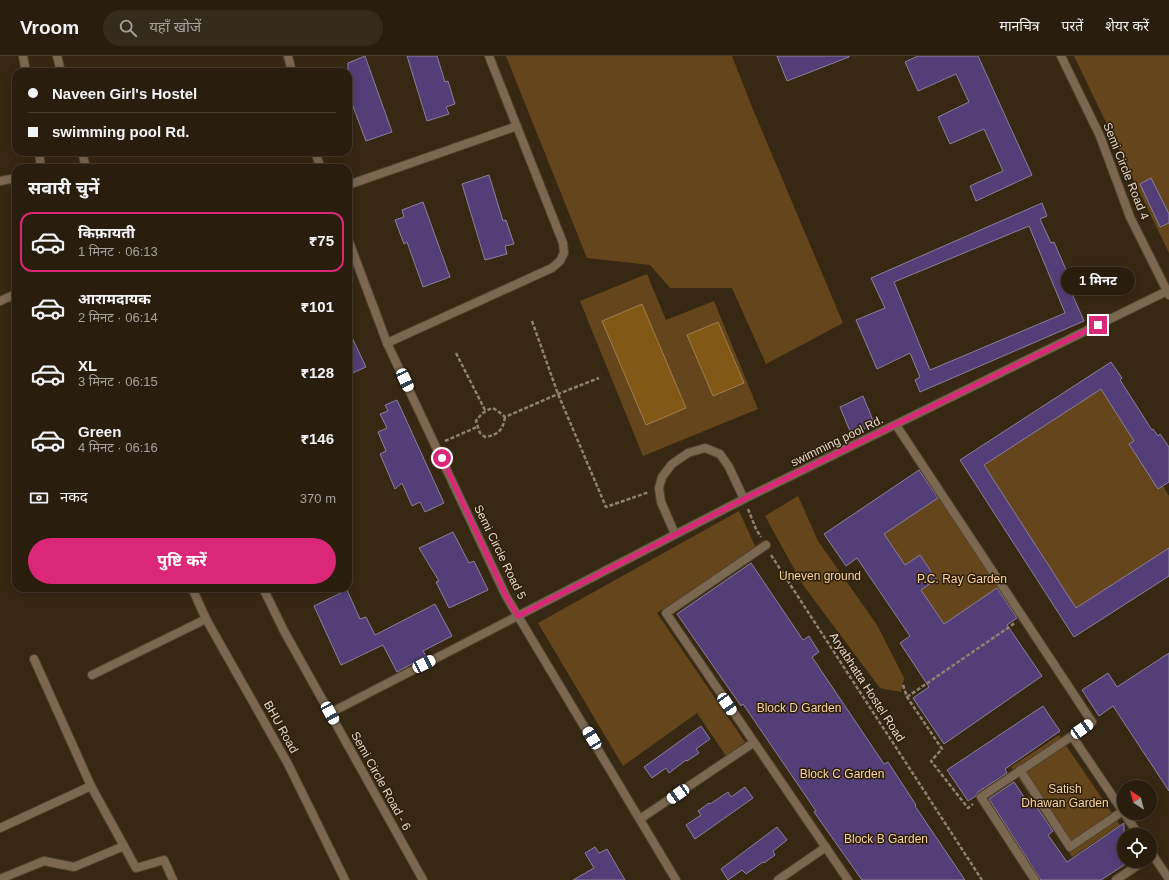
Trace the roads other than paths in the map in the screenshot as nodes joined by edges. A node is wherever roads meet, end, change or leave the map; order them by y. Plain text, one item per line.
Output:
1 (23, 56) edge
2 (57, 56) edge
3 (288, 56) edge
4 (489, 56) edge
5 (1061, 56) edge
6 (25, 68) edge
7 (60, 68) edge
8 (291, 68) edge
9 (516, 126) junction
10 (12, 179) edge
11 (0, 181) edge
12 (352, 184) edge
13 (352, 250) edge
14 (1168, 292) edge
15 (12, 296) edge
16 (0, 301) edge
17 (387, 343) junction
18 (896, 424) junction
19 (744, 499) junction
20 (675, 534) junction
21 (766, 545) road end
22 (194, 592) edge
23 (265, 592) edge
24 (518, 616) junction
25 (206, 618) junction
26 (34, 660) dead end
27 (92, 675) dead end
28 (330, 713) junction
29 (1072, 736) junction
30 (753, 742) junction
31 (1020, 770) junction
32 (91, 786) junction
33 (1117, 802) edge
34 (1117, 817) edge
35 (640, 819) junction
36 (0, 828) edge
37 (124, 846) junction
38 (826, 847) junction
39 (1157, 862) edge
40 (1134, 868) edge
41 (1169, 879) edge
42 (0, 880) edge
43 (173, 880) edge
44 (345, 880) edge
45 (423, 880) edge
46 (676, 880) edge
47 (778, 880) edge
48 (848, 880) edge
49 (1035, 880) edge
50 (1116, 880) edge

1 - 6 street
2 - 7 street
3 - 8 street
4 - 9 street
5 - 14 street, Semi Circle Road 4
9 - 12 street
9 - 17 street
10 - 11 street
13 - 17 street, Semi Circle Road 5
14 - 18 street, swimming pool Rd.
15 - 16 street
17 - 24 street, Semi Circle Road 5
18 - 19 street, swimming pool Rd.
18 - 29 street
19 - 20 street, swimming pool Rd.
19 - 20 street
20 - 24 street, swimming pool Rd.
21 - 30 street
22 - 25 street, BHU Road
23 - 28 street, Semi Circle Road - 6
24 - 28 street, swimming pool Rd.
24 - 35 street, Semi Circle Road 5
25 - 27 street
25 - 44 street, BHU Road
26 - 32 street
28 - 45 street, Semi Circle Road - 6
29 - 31 street
29 - 33 street
30 - 35 street
30 - 38 street
31 - 34 street
31 - 49 street
32 - 36 street
32 - 37 street
35 - 46 street, Semi Circle Road 5
37 - 42 street
37 - 43 street
38 - 47 street
38 - 48 street
39 - 41 street
40 - 50 street

